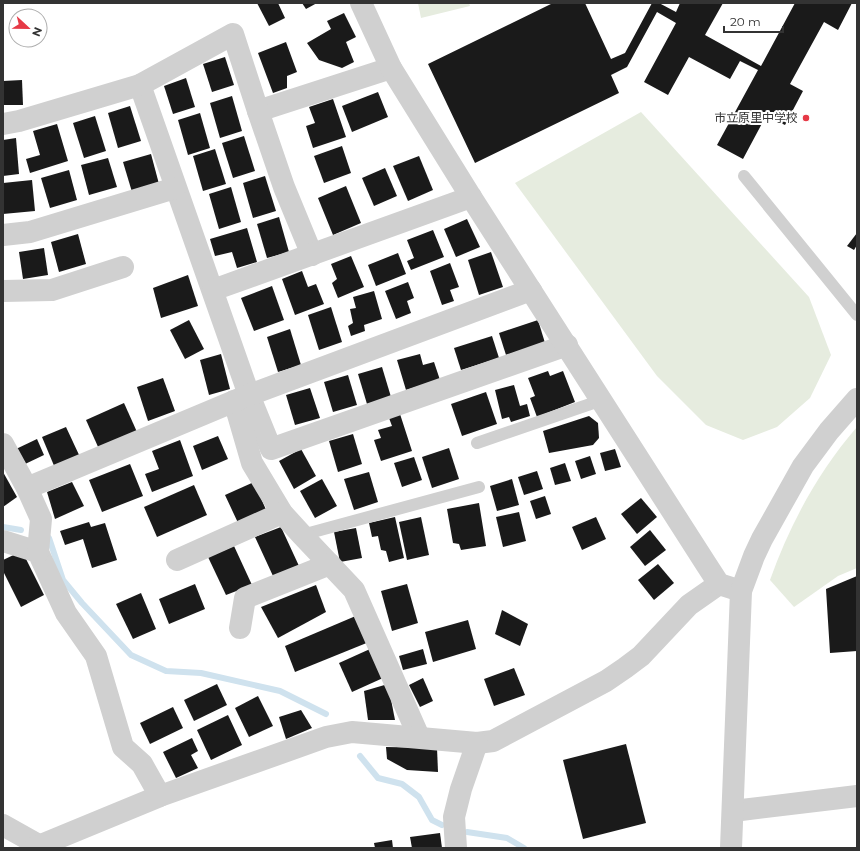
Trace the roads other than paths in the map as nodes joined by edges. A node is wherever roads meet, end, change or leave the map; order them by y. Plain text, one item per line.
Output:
1 (361, 3) edge
2 (391, 68) junction
3 (140, 85) junction
4 (258, 111) junction
5 (3, 124) edge
6 (744, 176) dead end
7 (176, 188) junction
8 (471, 197) junction
9 (3, 236) edge
10 (312, 255) junction
11 (123, 267) dead end
12 (213, 290) junction
13 (531, 290) junction
14 (3, 291) edge
15 (857, 315) edge
16 (567, 345) junction
17 (242, 398) junction
18 (857, 399) edge
19 (602, 400) junction
20 (477, 443) dead end
21 (3, 444) edge
22 (479, 487) dead end
23 (27, 488) junction
24 (282, 513) junction
25 (302, 535) junction
26 (3, 541) edge
27 (38, 552) junction
28 (177, 560) dead end
29 (330, 564) junction
30 (719, 584) junction
31 (741, 591) junction
32 (240, 628) dead end
33 (419, 737) junction
34 (478, 743) junction
35 (160, 796) junction
36 (857, 796) edge
37 (733, 811) junction
38 (3, 825) edge
39 (39, 847) edge
40 (456, 848) edge
41 (731, 848) edge

1 - 2 street
2 - 4 street
2 - 8 street
3 - 4 street
3 - 5 street
3 - 7 street
4 - 10 street
6 - 15 lane
7 - 9 street
7 - 12 street
8 - 10 street
8 - 13 street
10 - 12 street
11 - 14 street
12 - 17 street
13 - 16 street
13 - 17 street
16 - 17 street
16 - 19 street
17 - 23 street
17 - 24 street
18 - 31 street
19 - 20 lane
19 - 30 street
21 - 23 street
22 - 25 lane
23 - 27 street
24 - 25 street
24 - 28 street
25 - 29 street
26 - 27 street
27 - 35 street
29 - 32 street
29 - 33 street
30 - 31 street
30 - 34 street
31 - 37 street
33 - 34 street
33 - 35 street
34 - 40 street
35 - 39 street
36 - 37 street
37 - 41 street
38 - 39 street

